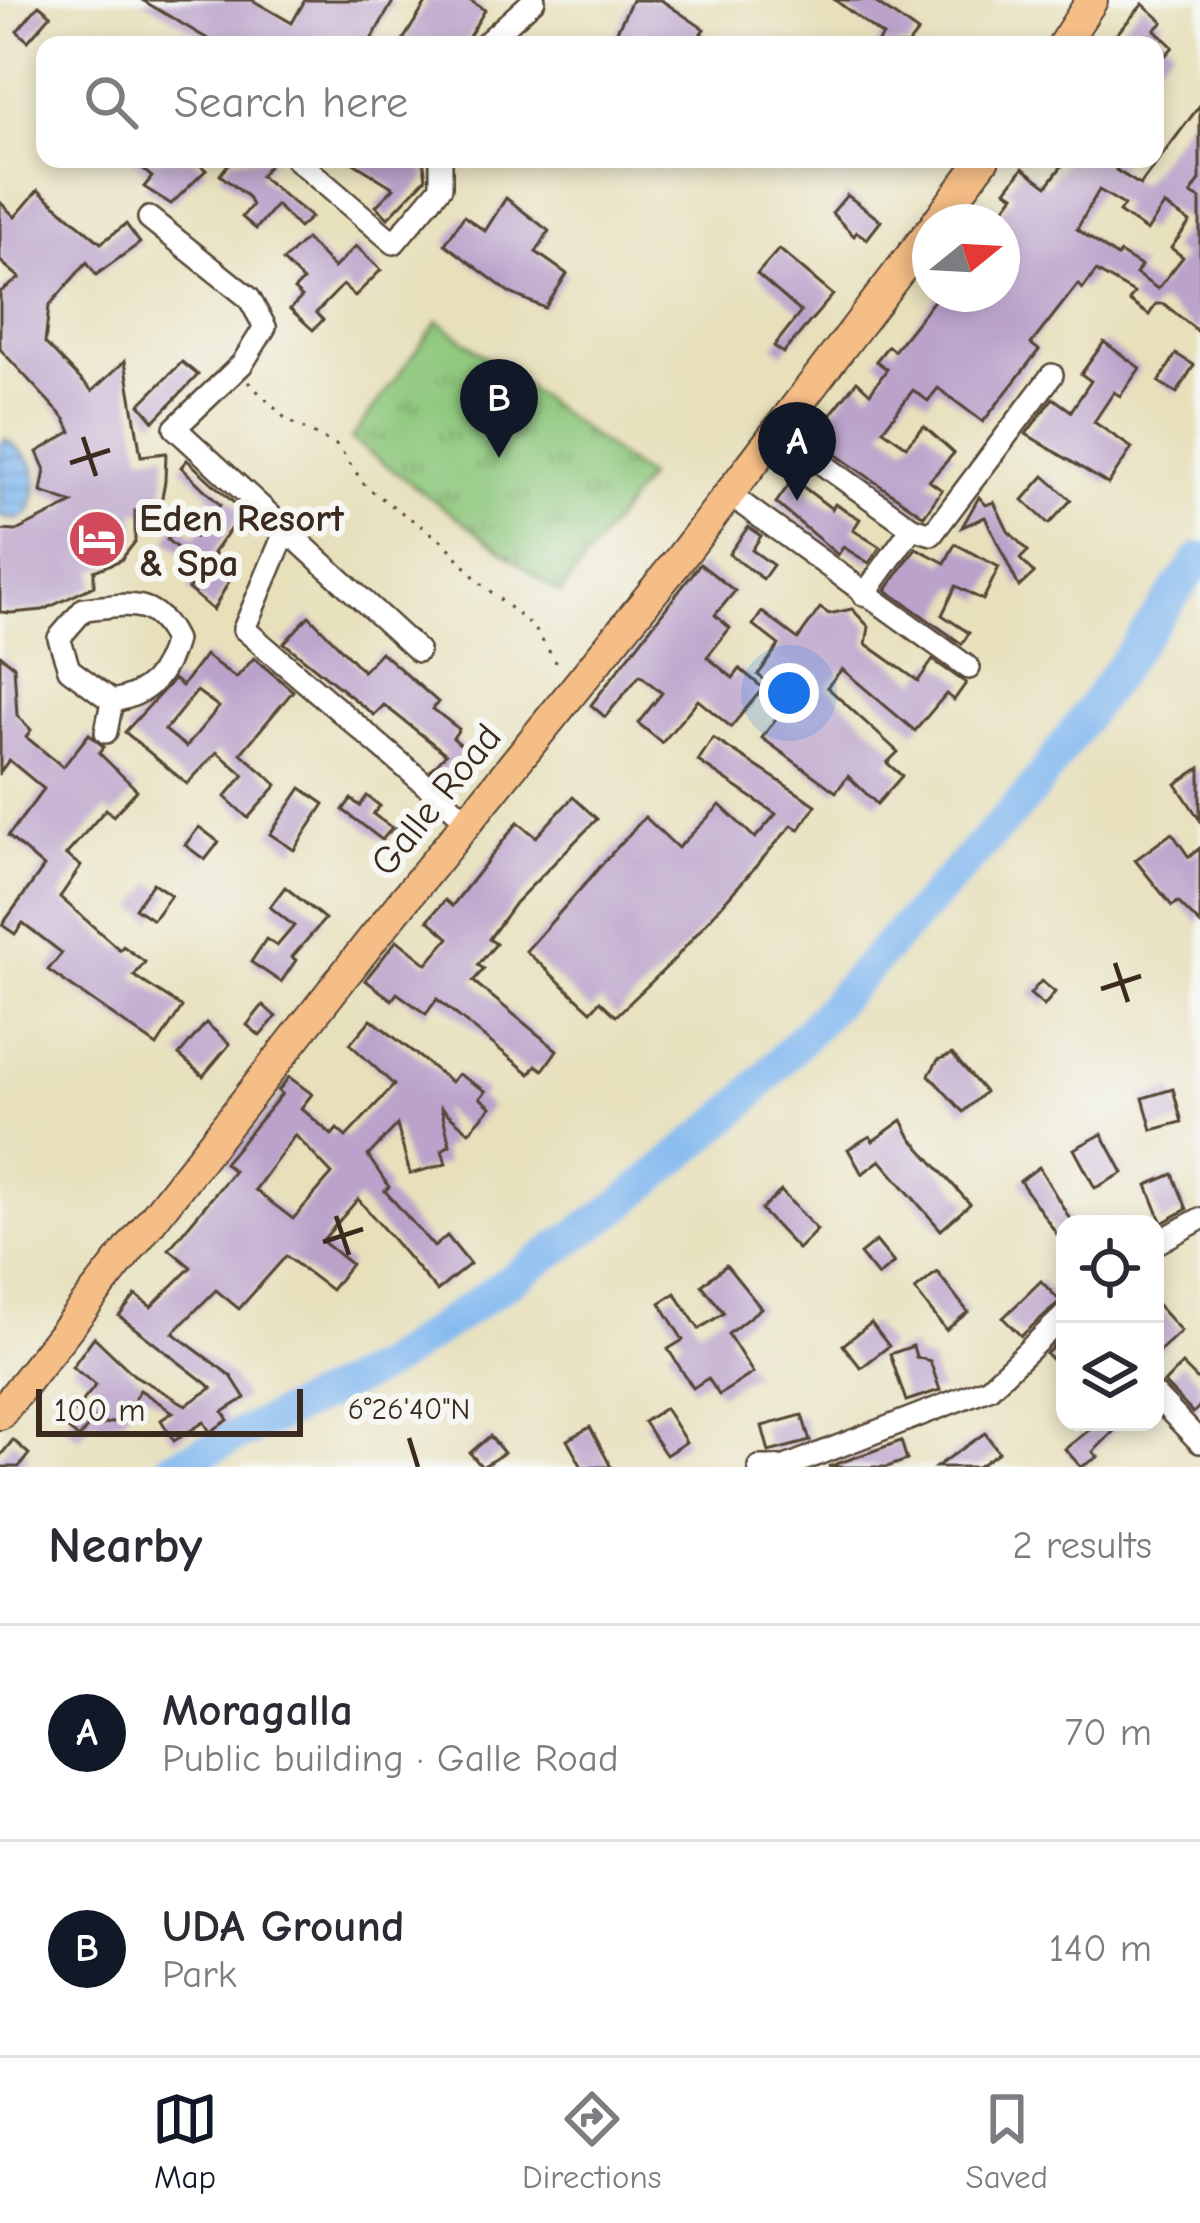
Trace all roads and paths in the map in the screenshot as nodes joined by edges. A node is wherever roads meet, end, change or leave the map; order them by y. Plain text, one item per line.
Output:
1 (535, 0) edge
2 (1092, 0) edge
3 (494, 36) edge
4 (1069, 36) edge
5 (306, 168) edge
6 (440, 168) edge
7 (977, 168) edge
8 (950, 204) edge
9 (149, 218) dead end
10 (912, 255) edge
11 (242, 364) junction
12 (1052, 375) dead end
13 (779, 433) junction
14 (730, 495) junction
15 (912, 528) junction
16 (286, 530) junction
17 (864, 595) junction
18 (418, 652) dead end
19 (969, 668) dead end
20 (573, 688) junction
21 (112, 701) junction
22 (106, 732) dead end
23 (469, 821) junction
24 (1200, 1219) edge
25 (1164, 1239) edge
26 (1058, 1323) edge
27 (1164, 1404) edge
28 (0, 1414) edge
29 (1200, 1442) edge
30 (759, 1467) edge
31 (782, 1467) edge

1 - 3 street
2 - 4 highway
5 - 6 street
7 - 8 highway
9 - 11 street
10 - 13 highway, Galle Road
11 - 16 street
11 - 20 path
12 - 15 street
13 - 14 highway, Galle Road
13 - 15 street
14 - 17 street
14 - 20 highway, Galle Road
15 - 17 street
16 - 18 street
16 - 23 street
17 - 19 street
20 - 23 highway, Galle Road
21 - 21 street
21 - 22 street
23 - 28 highway, Galle Road
24 - 25 street
26 - 31 street
27 - 29 street
30 - 31 street

